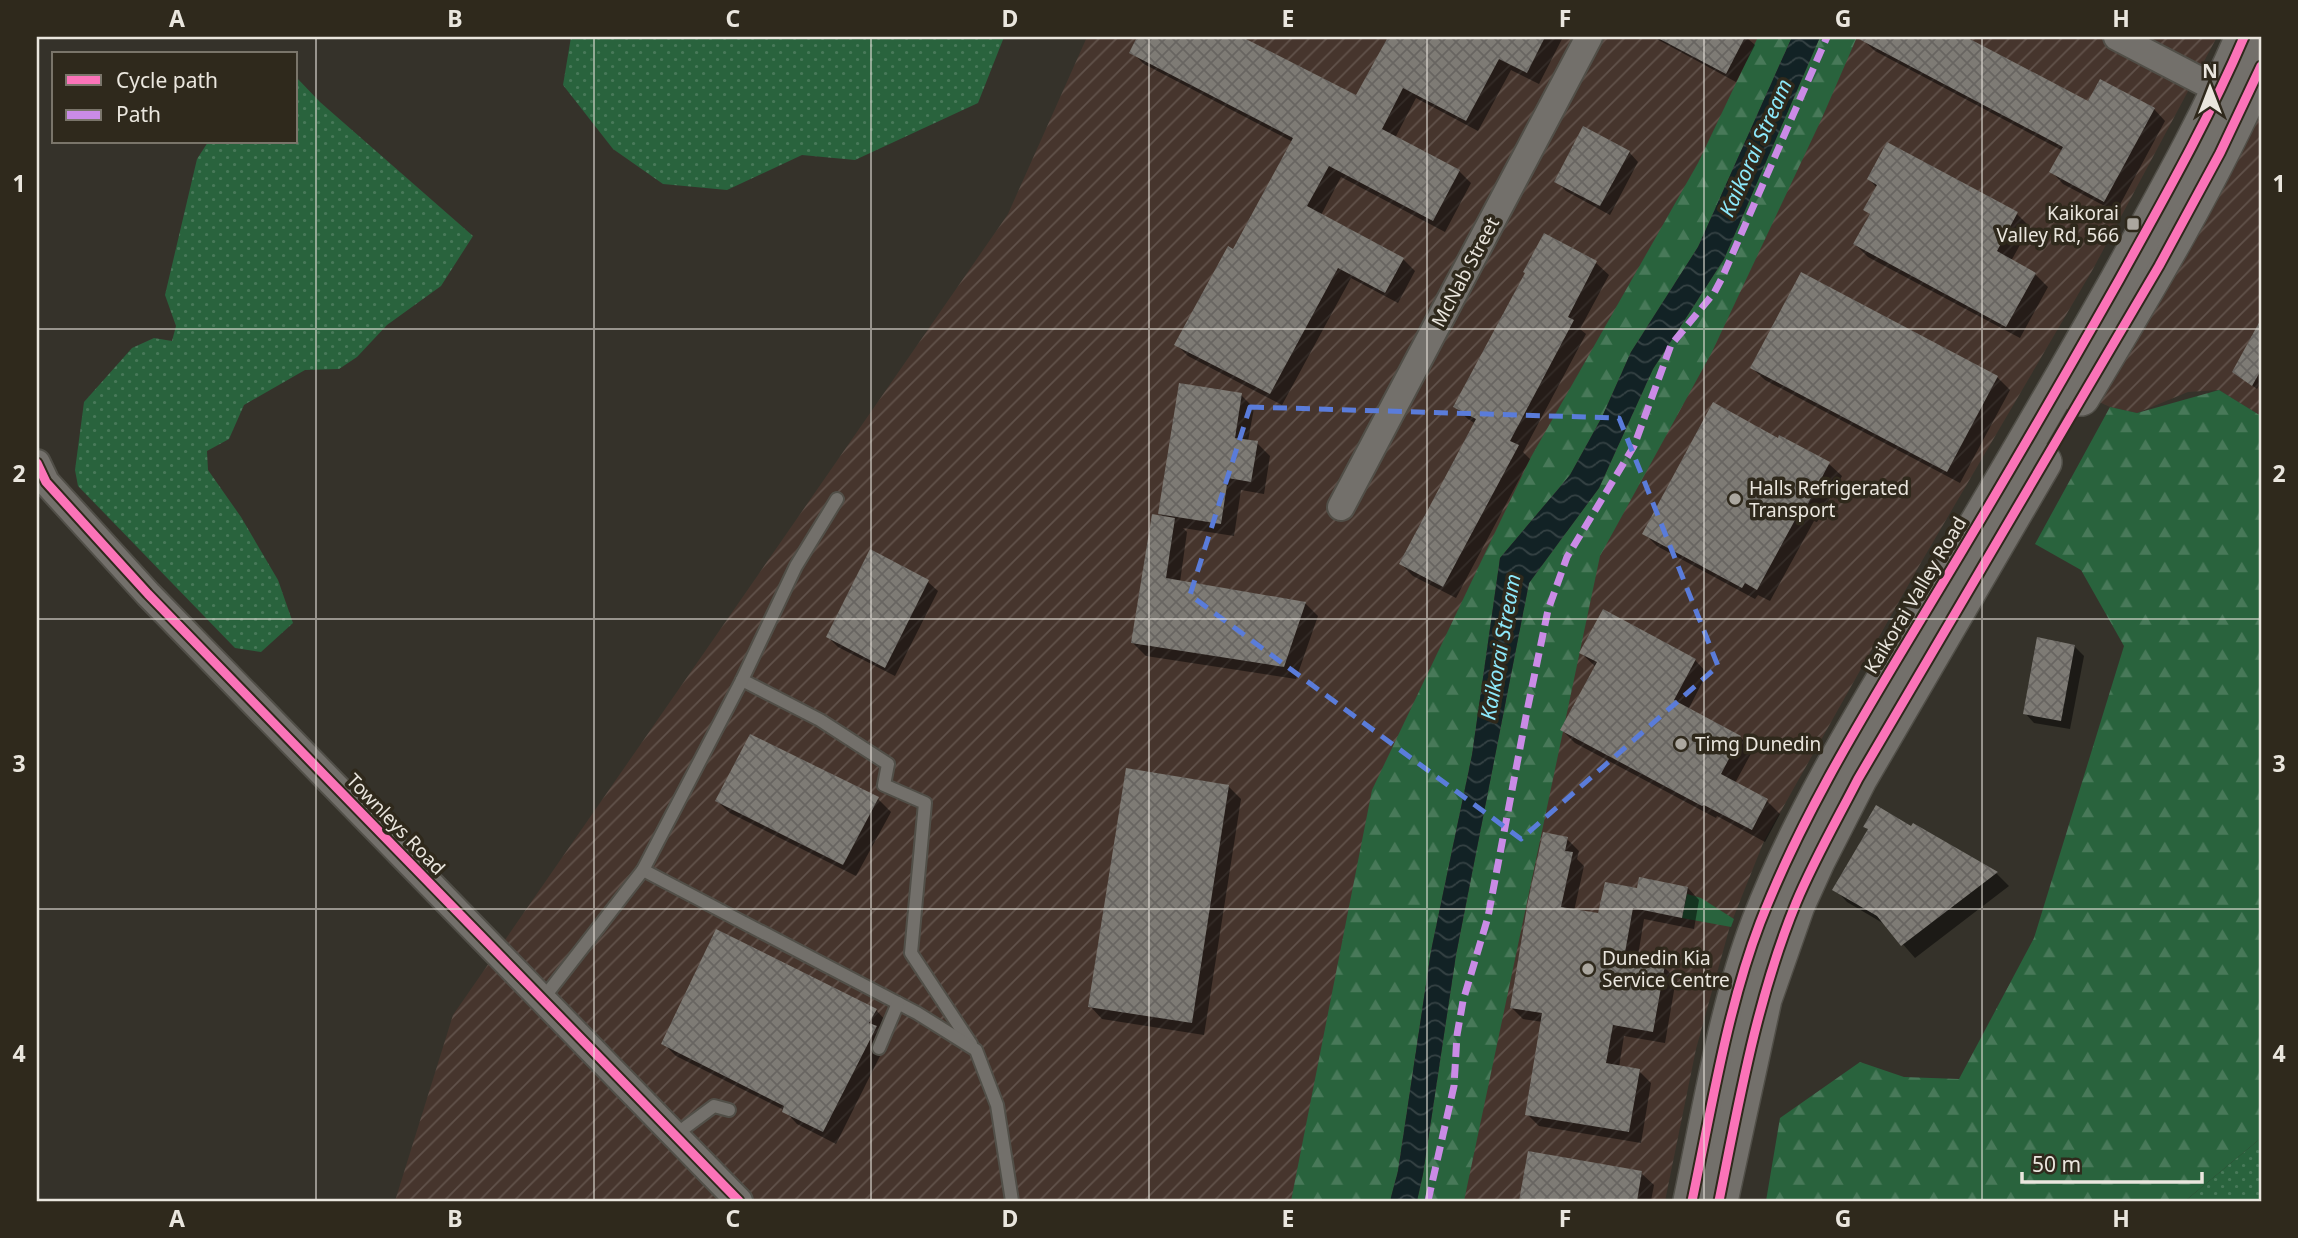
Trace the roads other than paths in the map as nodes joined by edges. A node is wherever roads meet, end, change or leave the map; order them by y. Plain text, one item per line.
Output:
1 (1589, 37) edge
2 (2117, 37) edge
3 (2244, 37) edge
4 (2261, 66) edge
5 (2233, 97) junction
6 (37, 463) edge
7 (837, 499) dead end
8 (1341, 506) dead end
9 (741, 680) junction
10 (643, 870) junction
11 (542, 1000) junction
12 (898, 1003) junction
13 (879, 1048) dead end
14 (976, 1050) junction
15 (729, 1110) dead end
16 (675, 1136) junction
17 (739, 1201) edge
18 (1012, 1201) edge
19 (1692, 1201) edge
20 (1719, 1201) edge

1 - 8 street, McNab Street
2 - 5 street
3 - 5 main road, Kaikorai Valley Road
4 - 5 main road, Kaikorai Valley Road
5 - 19 main road, Kaikorai Valley Road
5 - 20 main road, Kaikorai Valley Road
6 - 11 street, Townleys Road
7 - 9 lane
9 - 10 lane
9 - 14 lane
10 - 11 lane
10 - 12 lane
11 - 16 street, Townleys Road
12 - 13 lane
12 - 14 lane
14 - 18 lane
15 - 16 lane
16 - 17 street, Townleys Road

